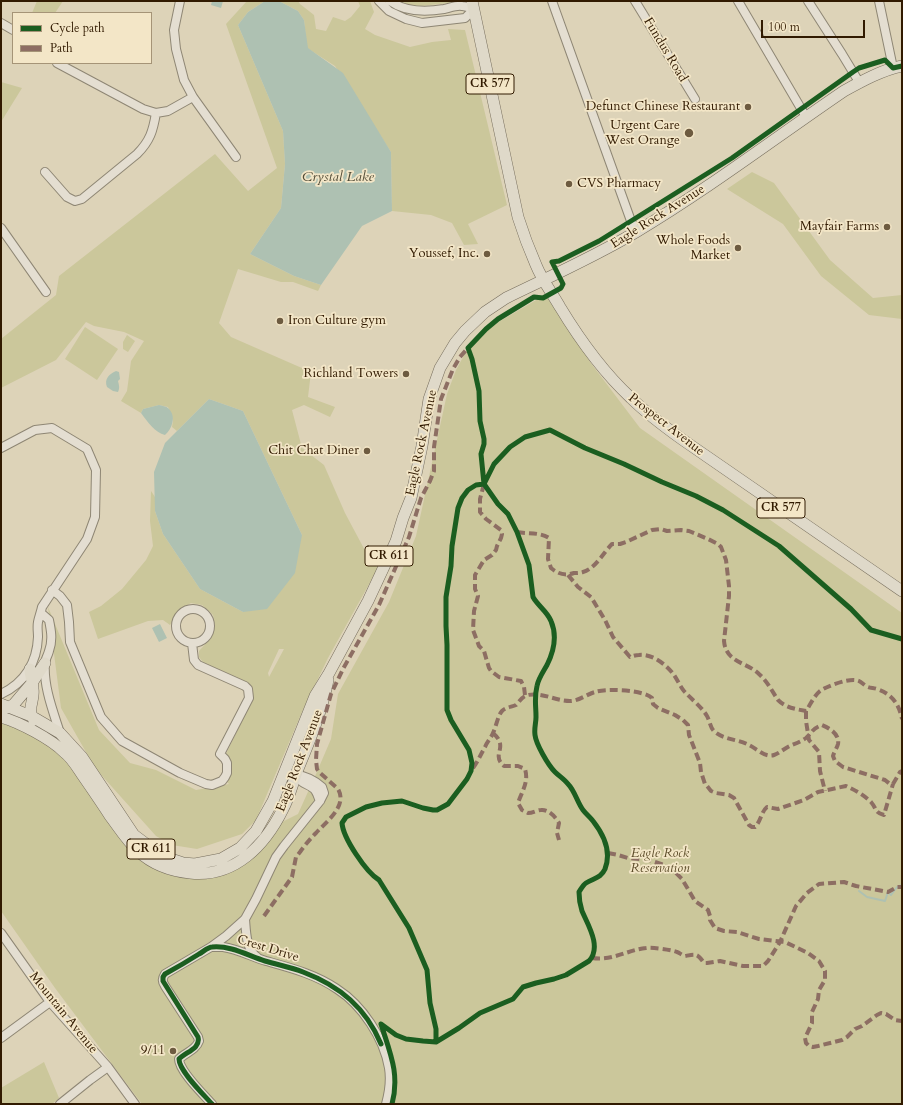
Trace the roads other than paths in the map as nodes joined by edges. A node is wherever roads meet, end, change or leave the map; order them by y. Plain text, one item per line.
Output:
1 (180, 1) edge
2 (379, 1) edge
3 (390, 1) edge
4 (552, 1) edge
5 (635, 1) edge
6 (738, 1) edge
7 (808, 1) edge
8 (879, 1) edge
9 (473, 5) edge
10 (1, 23) edge
11 (12, 29) edge
12 (59, 64) edge
13 (897, 67) edge
14 (859, 82) junction
15 (193, 97) junction
16 (695, 99) dead end
17 (156, 113) junction
18 (806, 117) junction
19 (236, 157) dead end
20 (45, 172) dead end
21 (1, 228) edge
22 (636, 232) junction
23 (543, 280) junction
24 (46, 292) dead end
25 (1, 448) edge
26 (52, 590) junction
27 (902, 591) edge
28 (41, 613) junction
29 (192, 643) junction
30 (46, 660) junction
31 (30, 669) junction
32 (328, 675) junction
33 (32, 683) junction
34 (1, 694) edge
35 (4, 706) edge
36 (31, 716) junction
37 (1, 717) edge
38 (302, 726) junction
39 (60, 733) junction
40 (59, 747) junction
41 (282, 775) junction
42 (296, 775) junction
43 (245, 919) junction
44 (1, 933) edge
45 (211, 947) junction
46 (259, 959) junction
47 (50, 1002) junction
48 (1, 1038) edge
49 (108, 1067) junction
50 (60, 1104) edge
51 (135, 1104) edge
52 (212, 1104) edge
53 (386, 1104) edge

1 - 15 street
2 - 9 street
3 - 9 street
4 - 22 street
5 - 16 street, Fundus Road
6 - 18 street
7 - 14 street
8 - 13 street
9 - 23 main road, Prospect Avenue / CR 577
10 - 11 street
12 - 17 street
13 - 14 main road, Eagle Rock Avenue / CR 611
14 - 18 main road, Eagle Rock Avenue / CR 611
15 - 17 street
15 - 19 street
17 - 20 street
18 - 22 main road, Eagle Rock Avenue / CR 611
21 - 24 street
22 - 23 main road, Eagle Rock Avenue / CR 611
23 - 27 main road, Prospect Avenue / CR 577
23 - 32 main road, Eagle Rock Avenue / CR 611
25 - 26 street
26 - 28 street
26 - 29 street
28 - 30 street
28 - 31 street
29 - 29 street
30 - 33 main road
30 - 39 street
31 - 33 main road
31 - 34 street
32 - 38 main road, Eagle Rock Avenue / CR 611
32 - 42 main road, Eagle Rock Avenue / CR 611
33 - 35 main road
33 - 36 main road
35 - 36 main road, Eagle Rock Avenue / CR 611
36 - 39 main road, Eagle Rock Avenue / CR 611
36 - 40 main road
37 - 40 main road, Eagle Rock Avenue / CR 611
38 - 41 main road, Eagle Rock Avenue / CR 611
38 - 42 main road
39 - 41 main road, Eagle Rock Avenue / CR 611
40 - 42 main road, Eagle Rock Avenue / CR 611
41 - 42 main road
42 - 43 street, Crest Drive
43 - 45 street, Crest Drive
43 - 46 street, Crest Drive
44 - 47 street, Mountain Avenue
45 - 46 street, Crest Drive
45 - 52 street, Crest Drive
46 - 53 street, Crest Drive
47 - 48 street
47 - 49 street, Mountain Avenue
49 - 50 street
49 - 51 street, Mountain Avenue

